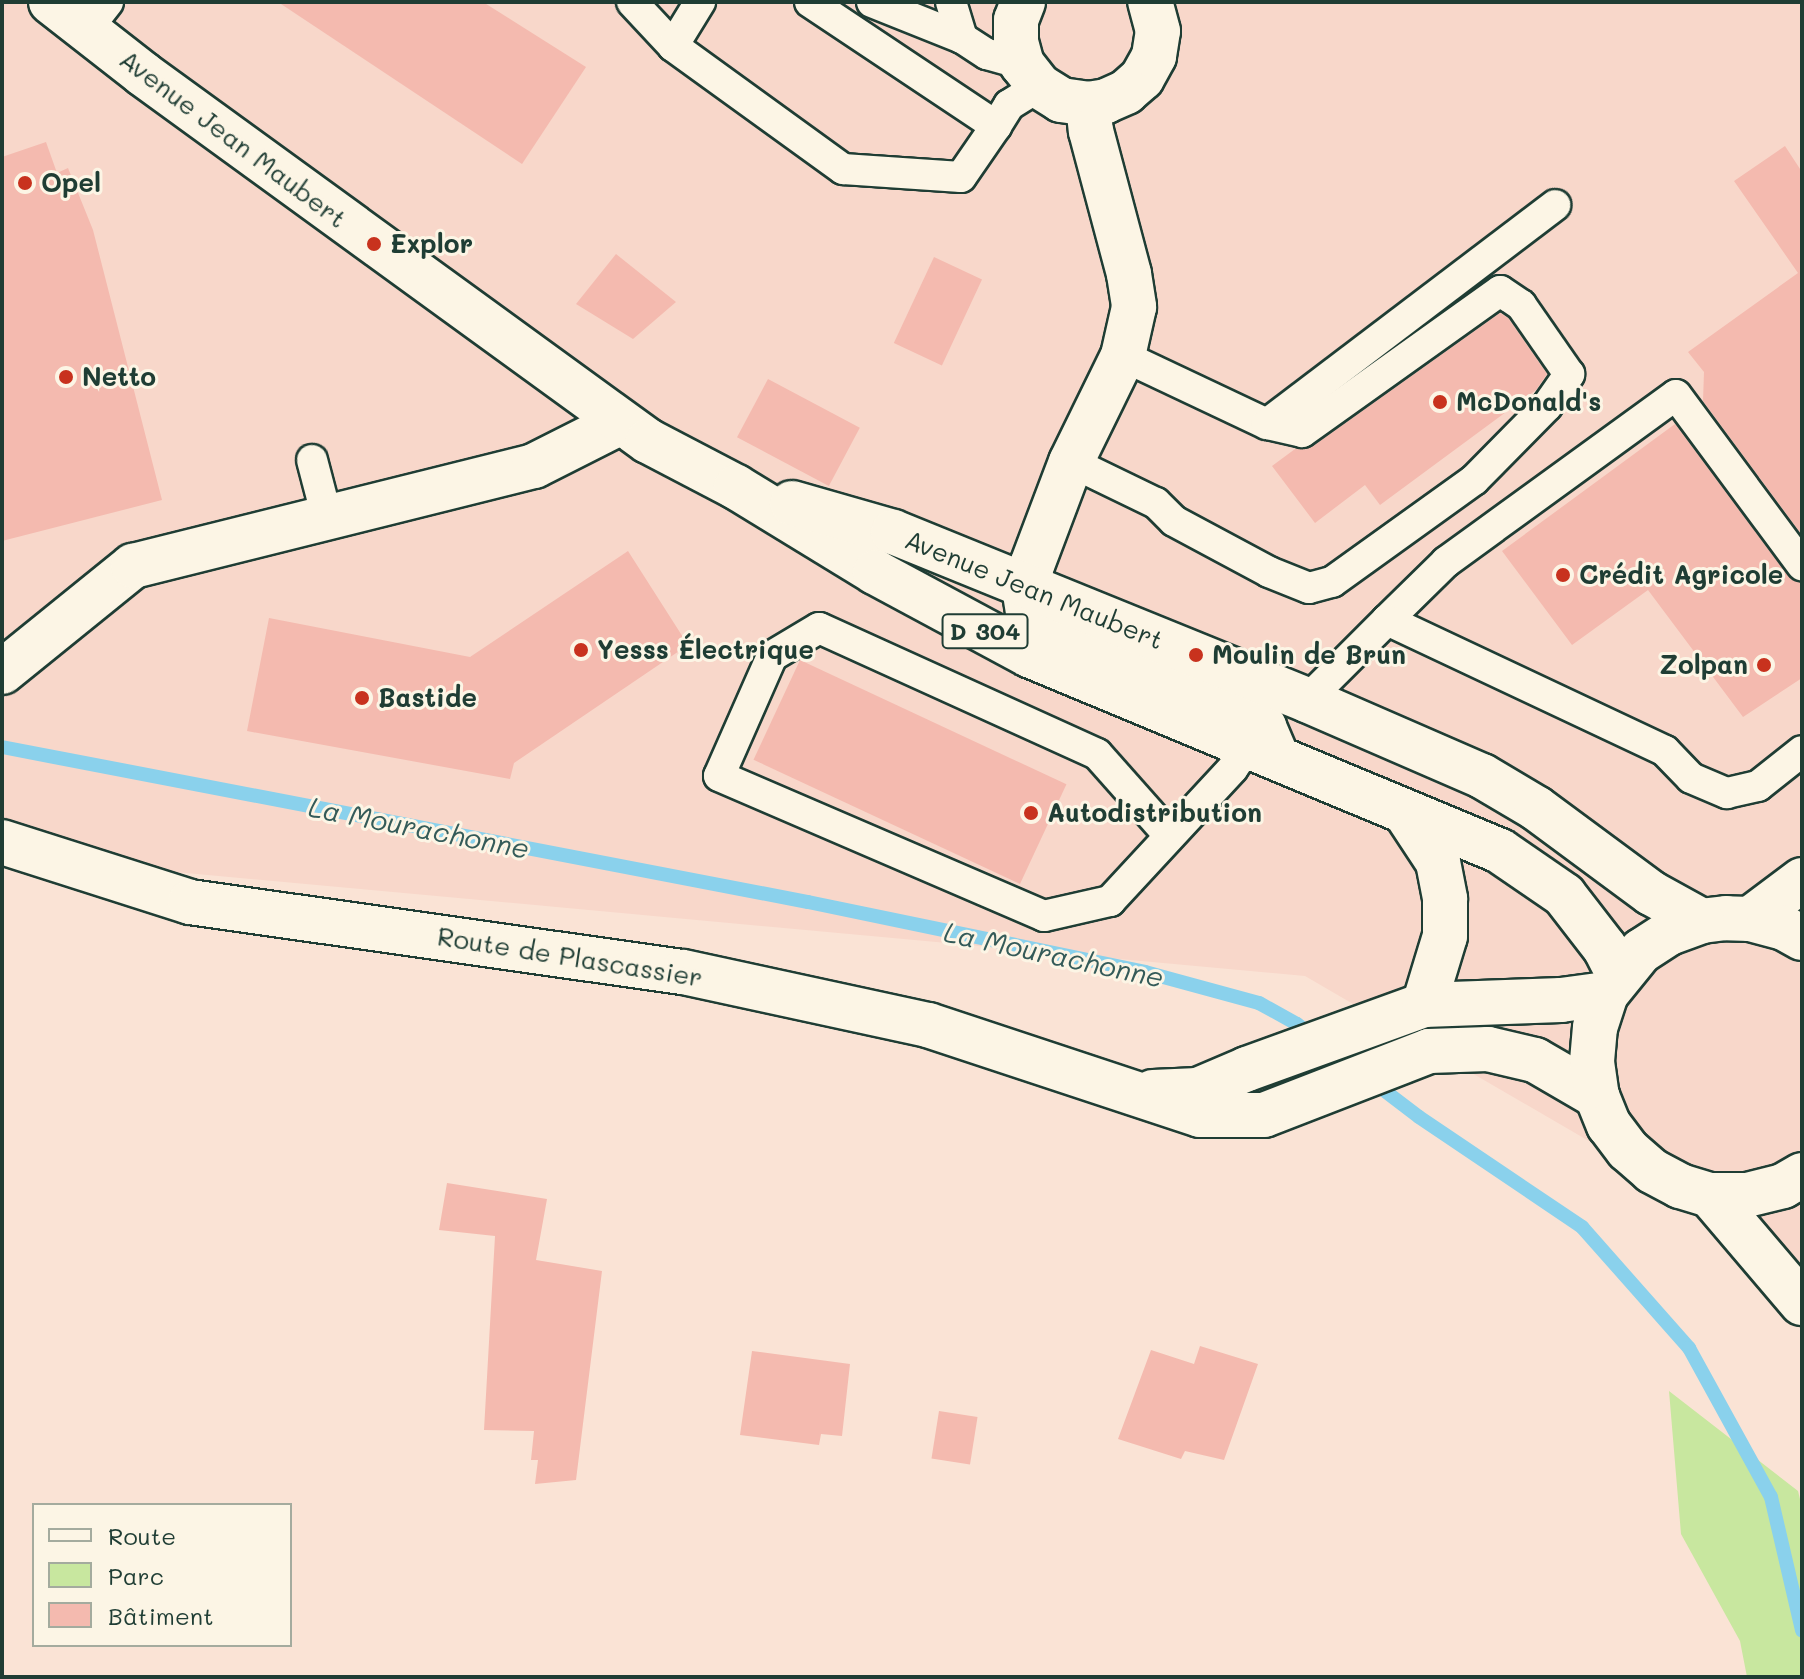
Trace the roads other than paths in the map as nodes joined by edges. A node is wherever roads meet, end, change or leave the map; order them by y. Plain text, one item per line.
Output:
1 (51, 2) edge
2 (632, 2) edge
3 (700, 2) edge
4 (810, 2) edge
5 (872, 2) edge
6 (951, 2) edge
7 (1023, 2) edge
8 (1150, 2) edge
9 (98, 16) edge
10 (962, 38) junction
11 (673, 46) junction
12 (1031, 75) junction
13 (1088, 104) junction
14 (996, 126) junction
15 (1555, 205) dead end
16 (1123, 356) junction
17 (619, 423) junction
18 (1267, 424) junction
19 (312, 460) dead end
20 (1071, 462) junction
21 (736, 487) junction
22 (327, 517) junction
23 (1802, 565) edge
24 (1024, 587) junction
25 (1387, 620) junction
26 (2, 672) edge
27 (1307, 700) junction
28 (1263, 750) junction
29 (1802, 751) edge
30 (1407, 815) junction
31 (1169, 835) junction
32 (2, 842) edge
33 (1802, 880) edge
34 (1750, 919) junction
35 (1702, 921) junction
36 (1802, 938) edge
37 (1612, 985) junction
38 (1424, 1005) junction
39 (1134, 1093) junction
40 (1597, 1096) junction
41 (1802, 1175) edge
42 (1710, 1195) junction
43 (1802, 1303) edge

1 - 9 street, Avenue Jean Maubert / D 304
2 - 11 lane
3 - 11 lane
4 - 14 lane
5 - 10 lane
6 - 10 lane
7 - 12 street
8 - 13 street
9 - 17 street, Avenue Jean Maubert / D 304
10 - 12 lane
11 - 14 lane
12 - 13 street
12 - 14 lane
13 - 16 street
15 - 18 lane
16 - 18 lane
16 - 20 street
17 - 21 street, Avenue Jean Maubert / D 304
17 - 22 street
18 - 20 lane
19 - 22 lane
20 - 24 street
21 - 24 street, Avenue Jean Maubert / D 304
21 - 28 street, Avenue Jean Maubert / D 304
22 - 26 street
23 - 25 lane
24 - 27 street, Avenue Jean Maubert / D 304
24 - 28 street
25 - 27 lane
25 - 29 lane
27 - 35 street, Avenue Jean Maubert / D 304
28 - 30 street, Avenue Jean Maubert / D 304
28 - 31 lane
30 - 37 street, Avenue Jean Maubert / D 304
30 - 38 street
31 - 31 lane
32 - 39 street, Route de Plascassier
33 - 34 street
34 - 35 street
34 - 36 street
35 - 37 street
37 - 38 street, Route de Plascassier
37 - 40 street
38 - 39 street, Route de Plascassier
39 - 40 street, Route de Plascassier
40 - 42 street
41 - 42 street
42 - 43 street

